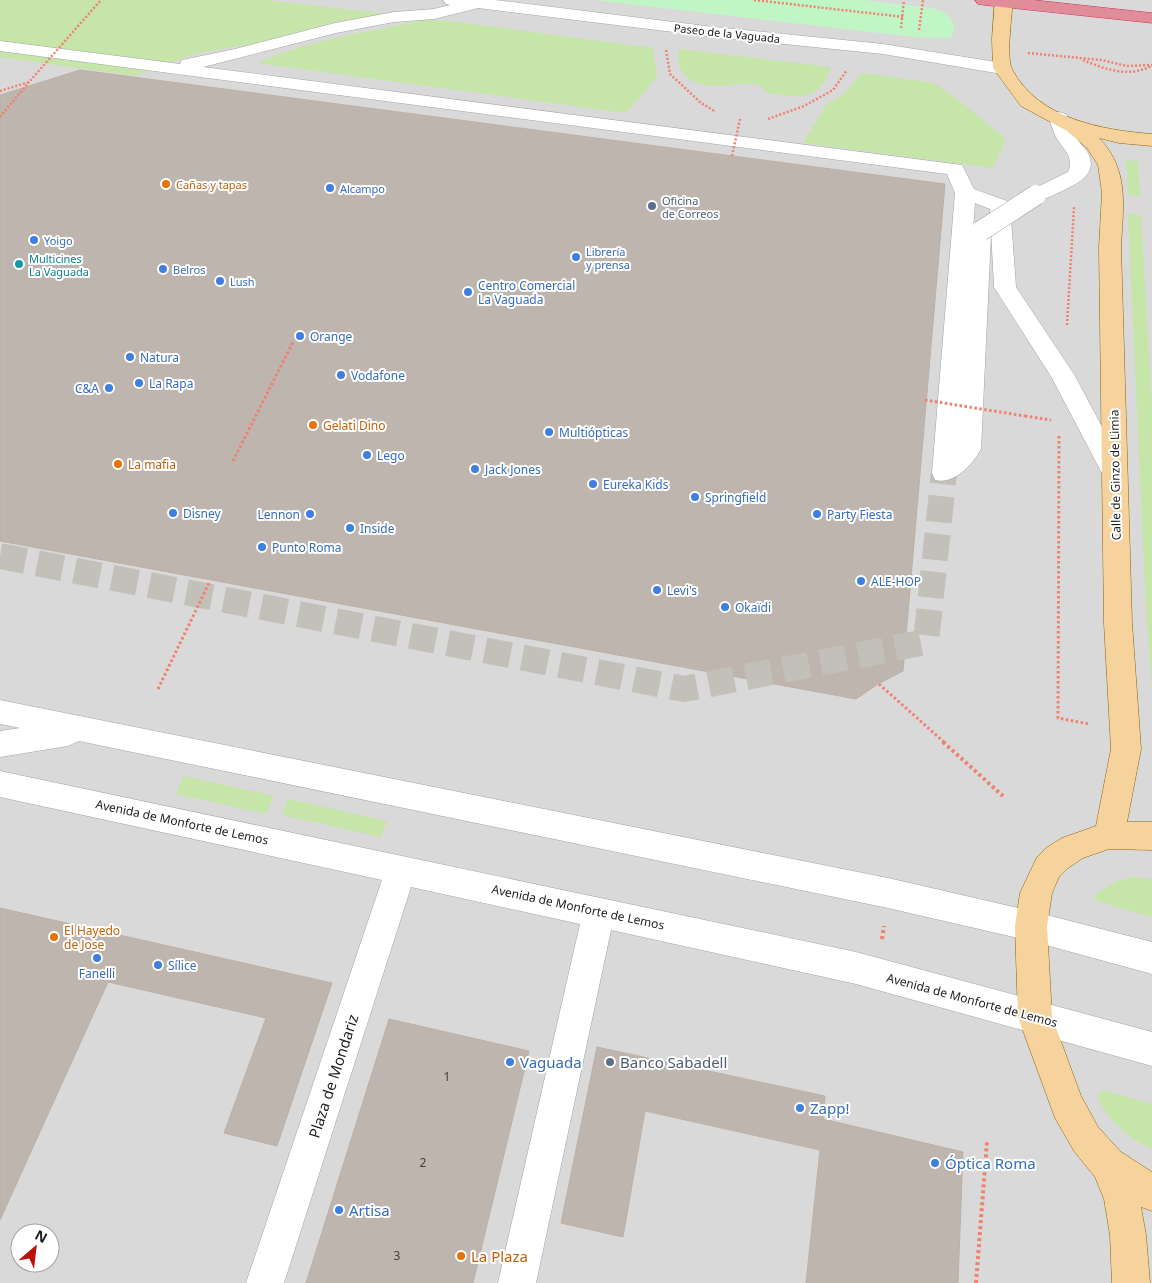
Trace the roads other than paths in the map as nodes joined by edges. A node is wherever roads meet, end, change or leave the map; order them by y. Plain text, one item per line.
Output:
1 (452, 0) edge
2 (984, 0) edge
3 (1004, 1) edge
4 (476, 3) junction
5 (1152, 18) edge
6 (0, 46) edge
7 (1002, 68) junction
8 (168, 69) junction
9 (1066, 123) junction
10 (1152, 140) edge
11 (965, 193) junction
12 (1115, 474) junction
13 (0, 712) edge
14 (90, 731) junction
15 (0, 744) edge
16 (0, 784) edge
17 (1109, 835) junction
18 (1152, 836) edge
19 (401, 869) junction
20 (599, 912) junction
21 (1031, 926) junction
22 (1152, 958) edge
23 (1035, 1017) junction
24 (1152, 1049) edge
25 (1108, 1165) junction
26 (1152, 1193) edge
27 (265, 1283) edge
28 (516, 1283) edge
29 (1132, 1283) edge

1 - 4 street, Paseo de la Vaguada
2 - 3 highway
3 - 5 highway
3 - 7 main road
4 - 7 street, Paseo de la Vaguada
4 - 8 street
6 - 8 street
7 - 9 main road
8 - 11 street
9 - 10 main road
9 - 11 street, bridge
9 - 12 main road, Calle de Ginzo de Limia
11 - 12 street
12 - 17 main road, Calle de Ginzo de Limia
13 - 14 street
14 - 15 street
14 - 21 street
16 - 19 street, Avenida de Monforte de Lemos
17 - 18 main road
17 - 21 main road
19 - 20 street, Avenida de Monforte de Lemos
19 - 27 street, Plaza de Mondariz
20 - 23 street, Avenida de Monforte de Lemos
20 - 28 street
21 - 22 street
21 - 23 main road
23 - 24 street, Avenida de Monforte de Lemos
23 - 25 main road
25 - 26 main road
25 - 29 main road

